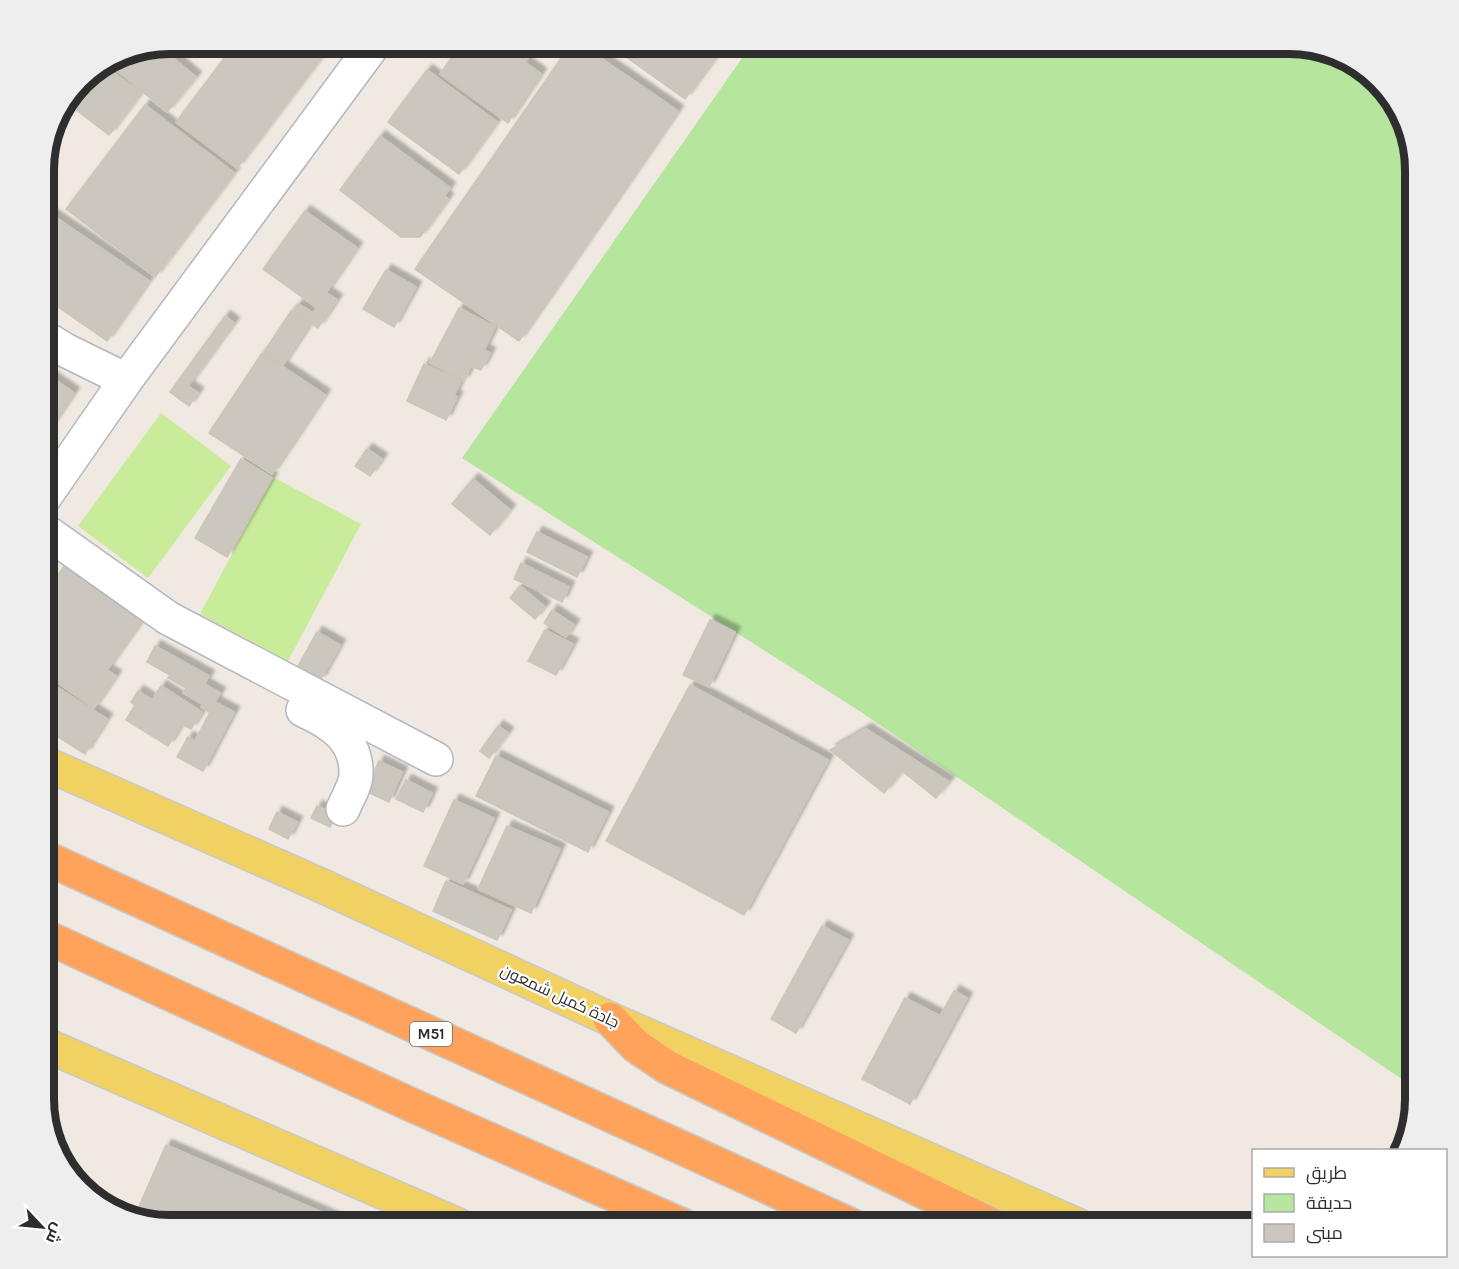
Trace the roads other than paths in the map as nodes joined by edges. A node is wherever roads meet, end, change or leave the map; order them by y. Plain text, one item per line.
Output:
1 (367, 54) edge
2 (54, 343) edge
3 (126, 380) junction
4 (54, 484) edge
5 (54, 537) edge
6 (244, 658) junction
7 (436, 759) dead end
8 (54, 767) edge
9 (343, 809) dead end
10 (54, 861) edge
11 (54, 941) edge
12 (610, 1019) junction
13 (54, 1048) edge
14 (518, 1153) junction
15 (433, 1215) edge
16 (622, 1215) edge
17 (657, 1215) edge
18 (825, 1215) edge
19 (970, 1215) edge
20 (1052, 1215) edge

1 - 3 street
2 - 3 street
3 - 4 street
5 - 6 street
6 - 7 street
6 - 9 street
8 - 12 main road, جادة كميل شمعون
10 - 18 highway, M51
11 - 14 highway
12 - 19 highway
12 - 20 main road, جادة كميل شمعون
13 - 15 main road
14 - 16 highway
14 - 17 highway

